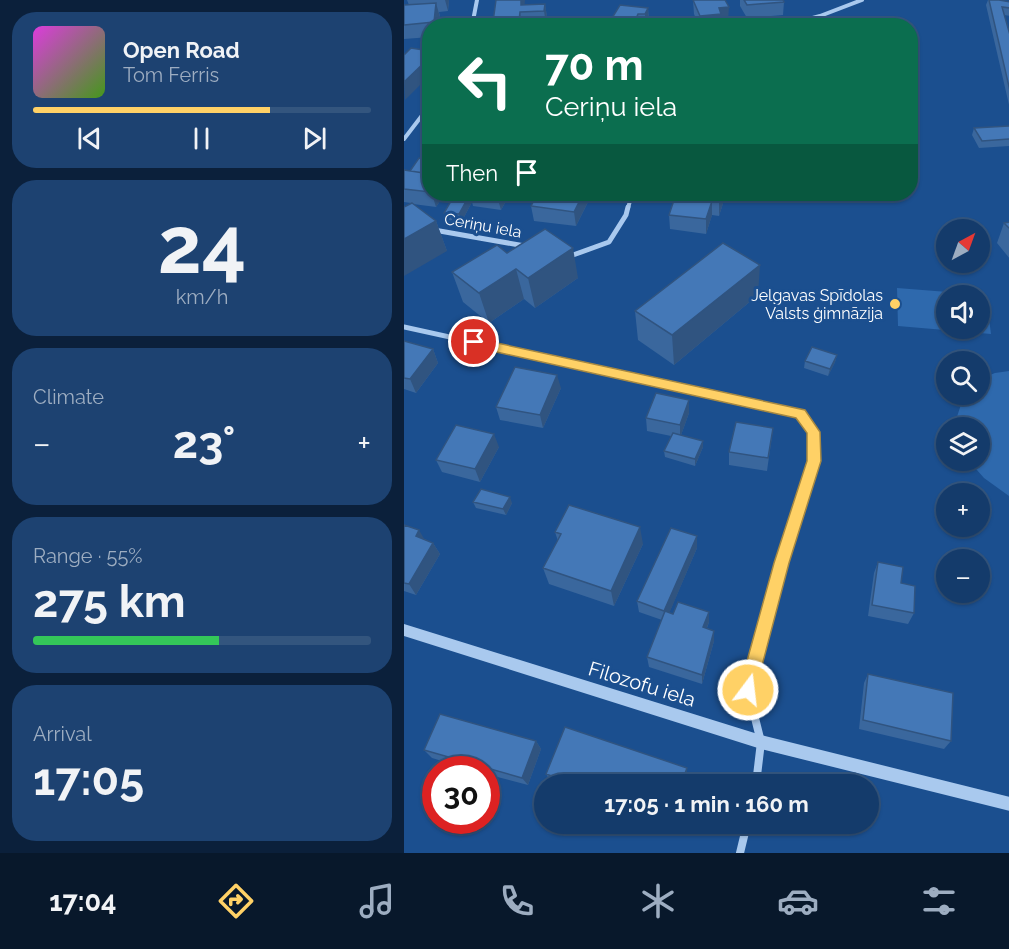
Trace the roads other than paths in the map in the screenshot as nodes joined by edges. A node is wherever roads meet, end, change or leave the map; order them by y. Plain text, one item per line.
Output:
1 (477, 0) edge
2 (862, 0) edge
3 (474, 18) edge
4 (813, 18) edge
5 (422, 115) edge
6 (404, 139) edge
7 (630, 201) edge
8 (427, 229) edge
9 (528, 247) edge
10 (561, 253) edge
11 (404, 327) edge
12 (404, 630) edge
13 (761, 742) junction
14 (757, 774) edge
15 (1010, 804) edge
16 (745, 834) edge
17 (740, 853) edge

1 - 3 street
2 - 4 street
5 - 6 street
7 - 10 street
8 - 9 street, Ceriņu iela
11 - 13 street
12 - 13 street, Filozofu iela
13 - 14 street
13 - 15 street, Filozofu iela
16 - 17 street

